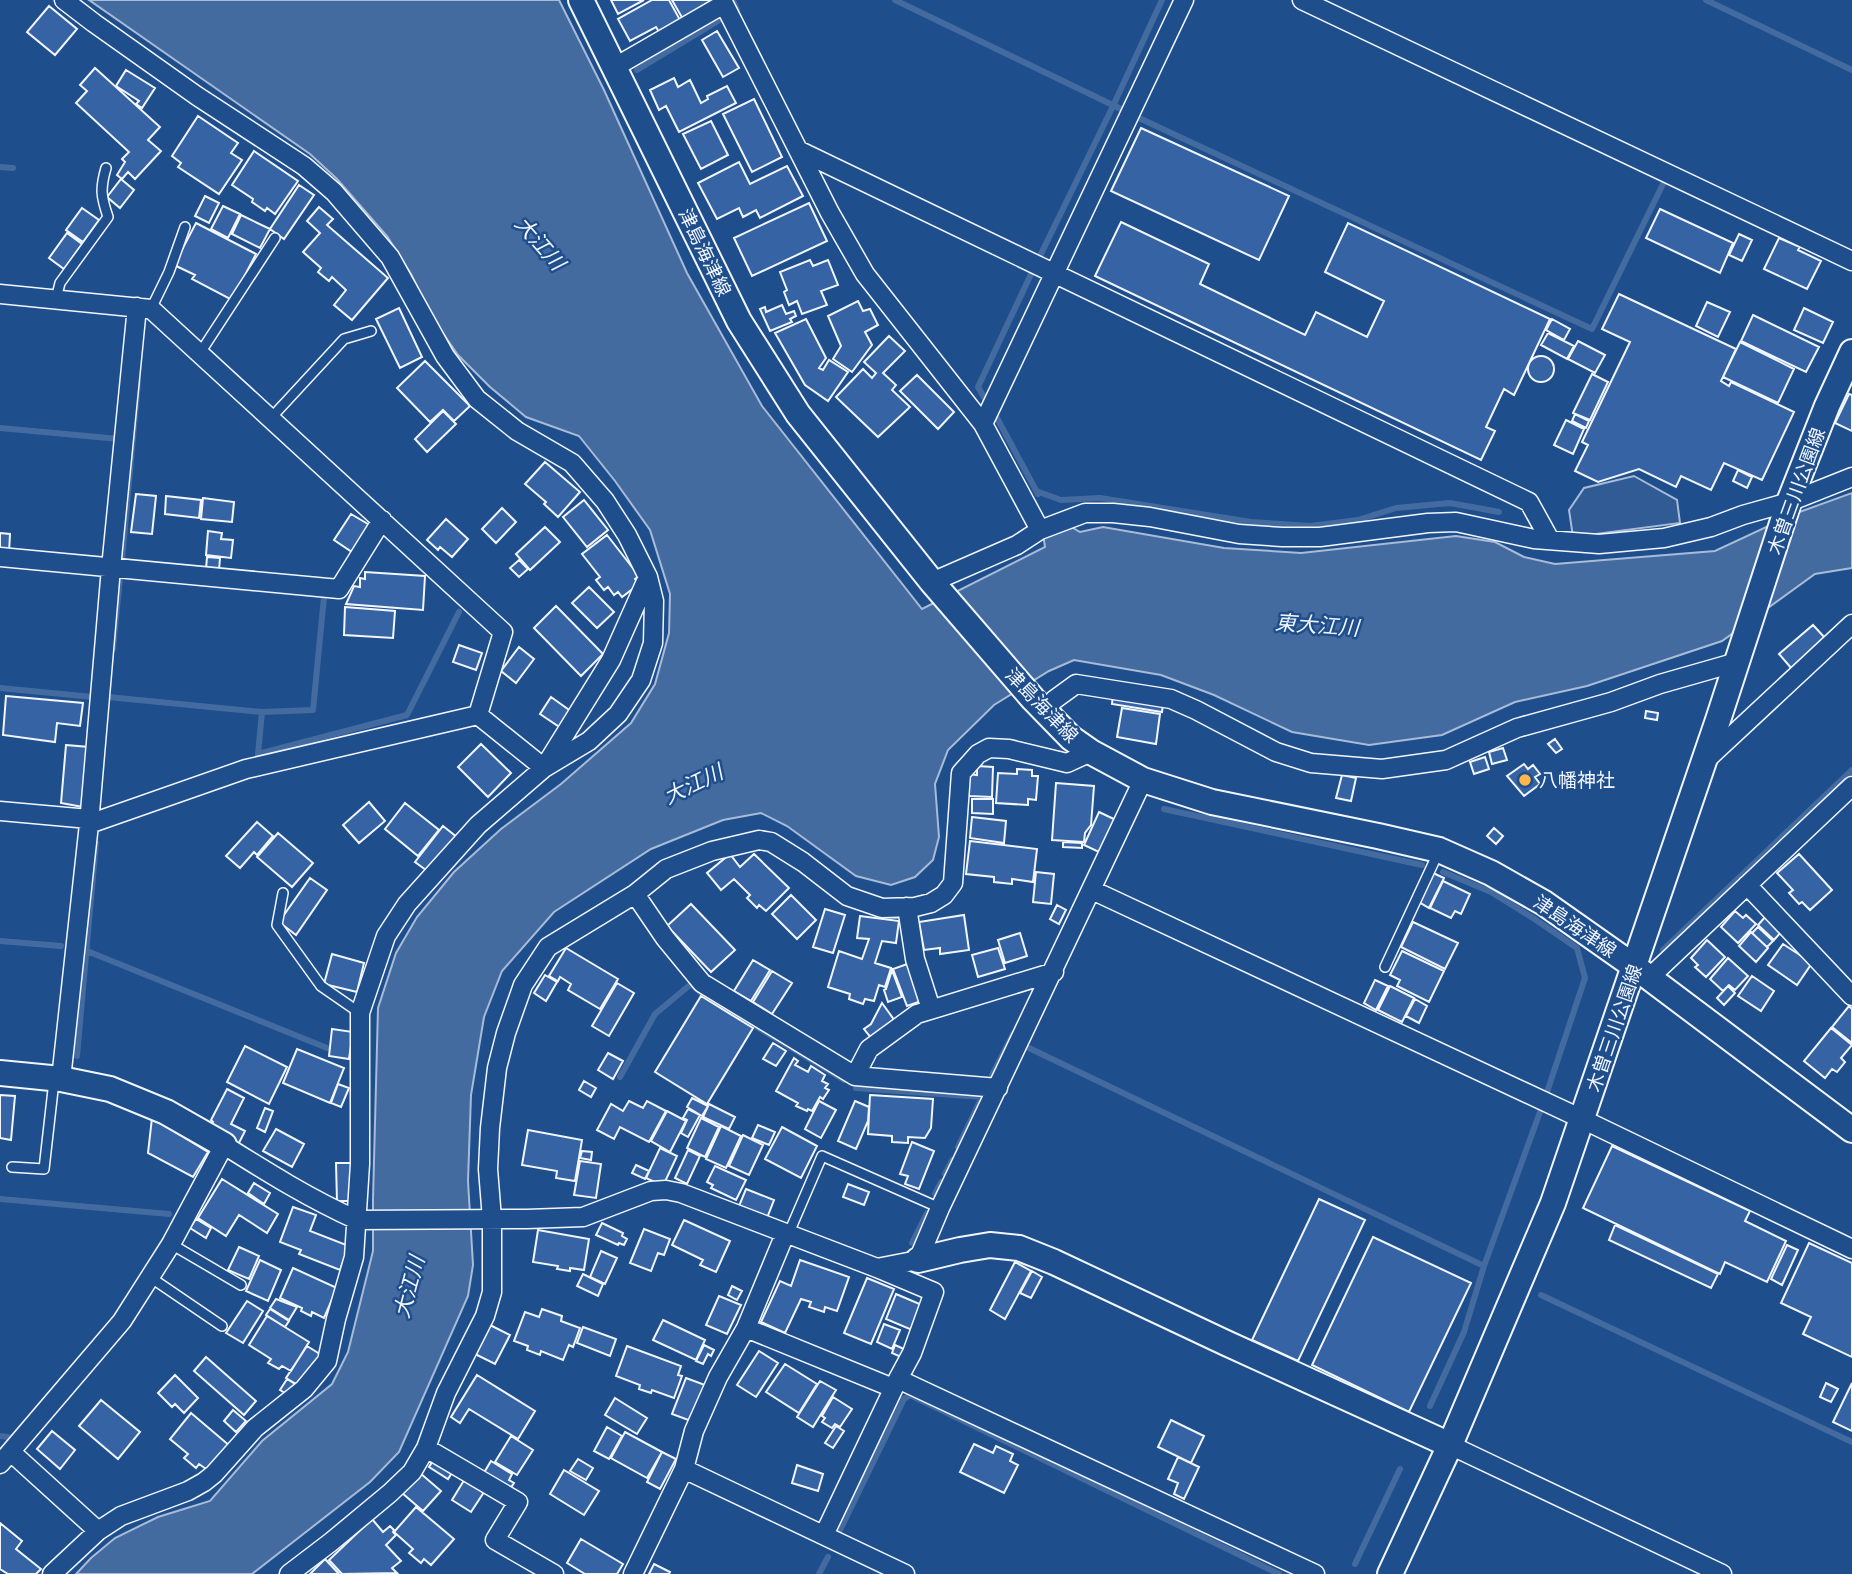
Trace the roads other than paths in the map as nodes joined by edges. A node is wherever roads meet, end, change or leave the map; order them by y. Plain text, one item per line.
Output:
1 (64, 0) edge
2 (582, 0) edge
3 (1184, 0) edge
4 (1302, 0) edge
5 (723, 2) edge
6 (615, 67) junction
7 (798, 150) junction
8 (106, 168) dead end
9 (185, 227) dead end
10 (275, 238) dead end
11 (1852, 261) edge
12 (1055, 274) junction
13 (0, 294) edge
14 (56, 299) junction
15 (144, 308) junction
16 (371, 331) dead end
17 (1852, 352) edge
18 (200, 353) junction
19 (271, 418) junction
20 (983, 424) junction
21 (1852, 477) edge
22 (1789, 502) junction
23 (382, 520) junction
24 (1040, 530) junction
25 (1550, 540) junction
26 (0, 557) edge
27 (111, 568) junction
28 (648, 577) junction
29 (936, 586) junction
30 (1852, 624) edge
31 (1740, 654) junction
32 (1044, 700) junction
33 (478, 715) junction
34 (1091, 752) junction
35 (1704, 763) junction
36 (544, 768) junction
37 (1143, 780) junction
38 (1852, 786) edge
39 (0, 811) edge
40 (89, 822) junction
41 (1439, 850) junction
42 (1747, 885) junction
43 (1092, 890) junction
44 (283, 893) dead end
45 (635, 894) junction
46 (907, 907) junction
47 (1385, 967) dead end
48 (1054, 972) junction
49 (1642, 973) junction
50 (1852, 996) edge
51 (931, 1009) junction
52 (360, 1013) junction
53 (0, 1073) edge
54 (855, 1076) junction
55 (58, 1079) junction
56 (998, 1088) junction
57 (1582, 1119) junction
58 (1852, 1130) edge
59 (224, 1145) junction
60 (12, 1167) dead end
61 (940, 1208) junction
62 (486, 1218) junction
63 (360, 1220) junction
64 (787, 1234) junction
65 (171, 1244) junction
66 (1852, 1249) edge
67 (918, 1259) junction
68 (877, 1268) junction
69 (150, 1277) junction
70 (241, 1285) dead end
71 (222, 1326) dead end
72 (746, 1328) junction
73 (896, 1383) junction
74 (1450, 1445) junction
75 (426, 1448) junction
76 (5, 1458) edge
77 (684, 1469) junction
78 (98, 1531) junction
79 (824, 1535) junction
80 (52, 1574) edge
81 (289, 1574) edge
82 (554, 1574) edge
83 (633, 1574) edge
84 (905, 1574) edge
85 (1315, 1574) edge
86 (1390, 1574) edge
87 (1722, 1574) edge

1 - 28 street
2 - 6 main road, 津島海津線
3 - 12 street
4 - 11 street
5 - 6 street
5 - 7 street
6 - 29 main road, 津島海津線
7 - 12 street
7 - 20 street
8 - 14 lane
9 - 15 lane
10 - 18 lane
12 - 20 street
12 - 25 street
13 - 14 street
14 - 15 street
15 - 18 street
15 - 27 street
16 - 19 lane
17 - 22 main road, 木曽三川公園線
18 - 19 street
19 - 23 street
20 - 24 street
21 - 22 street
22 - 25 street
22 - 31 main road, 木曽三川公園線
23 - 27 street
23 - 33 street
24 - 25 street
24 - 29 street
26 - 27 street
27 - 40 street
28 - 36 street
28 - 36 street
29 - 32 main road, 津島海津線
30 - 35 street
31 - 32 street
31 - 35 main road, 木曽三川公園線
32 - 34 main road, 津島海津線
33 - 36 street
33 - 40 street
34 - 37 main road, 津島海津線
34 - 46 street
35 - 49 main road, 木曽三川公園線
36 - 52 street
37 - 41 main road, 津島海津線
37 - 43 street
38 - 42 street
39 - 40 street
40 - 55 street
41 - 47 lane
41 - 49 main road, 津島海津線
42 - 49 street
42 - 50 street
43 - 48 street
43 - 57 street
44 - 52 lane
45 - 46 street
45 - 54 street
45 - 62 street
46 - 51 street
48 - 51 street
48 - 56 street
49 - 57 main road, 木曽三川公園線
49 - 58 main road, 津島海津線
51 - 54 street
52 - 63 street
53 - 55 main road
54 - 56 street
55 - 59 main road
55 - 60 lane
56 - 61 street
57 - 66 street
57 - 74 main road, 木曽三川公園線
59 - 63 street
59 - 65 street
61 - 64 lane
61 - 67 street
62 - 63 street
62 - 64 street
62 - 75 street
63 - 78 street
64 - 68 street
64 - 72 street
65 - 69 street
65 - 70 lane
67 - 68 street
67 - 74 main road
68 - 73 street
69 - 71 lane
69 - 76 street
72 - 73 street
72 - 77 street
73 - 79 street
73 - 85 street
74 - 86 main road, 木曽三川公園線
74 - 87 street
75 - 81 street
75 - 82 street
76 - 78 street
77 - 79 street
77 - 83 street
78 - 80 street
79 - 84 street

